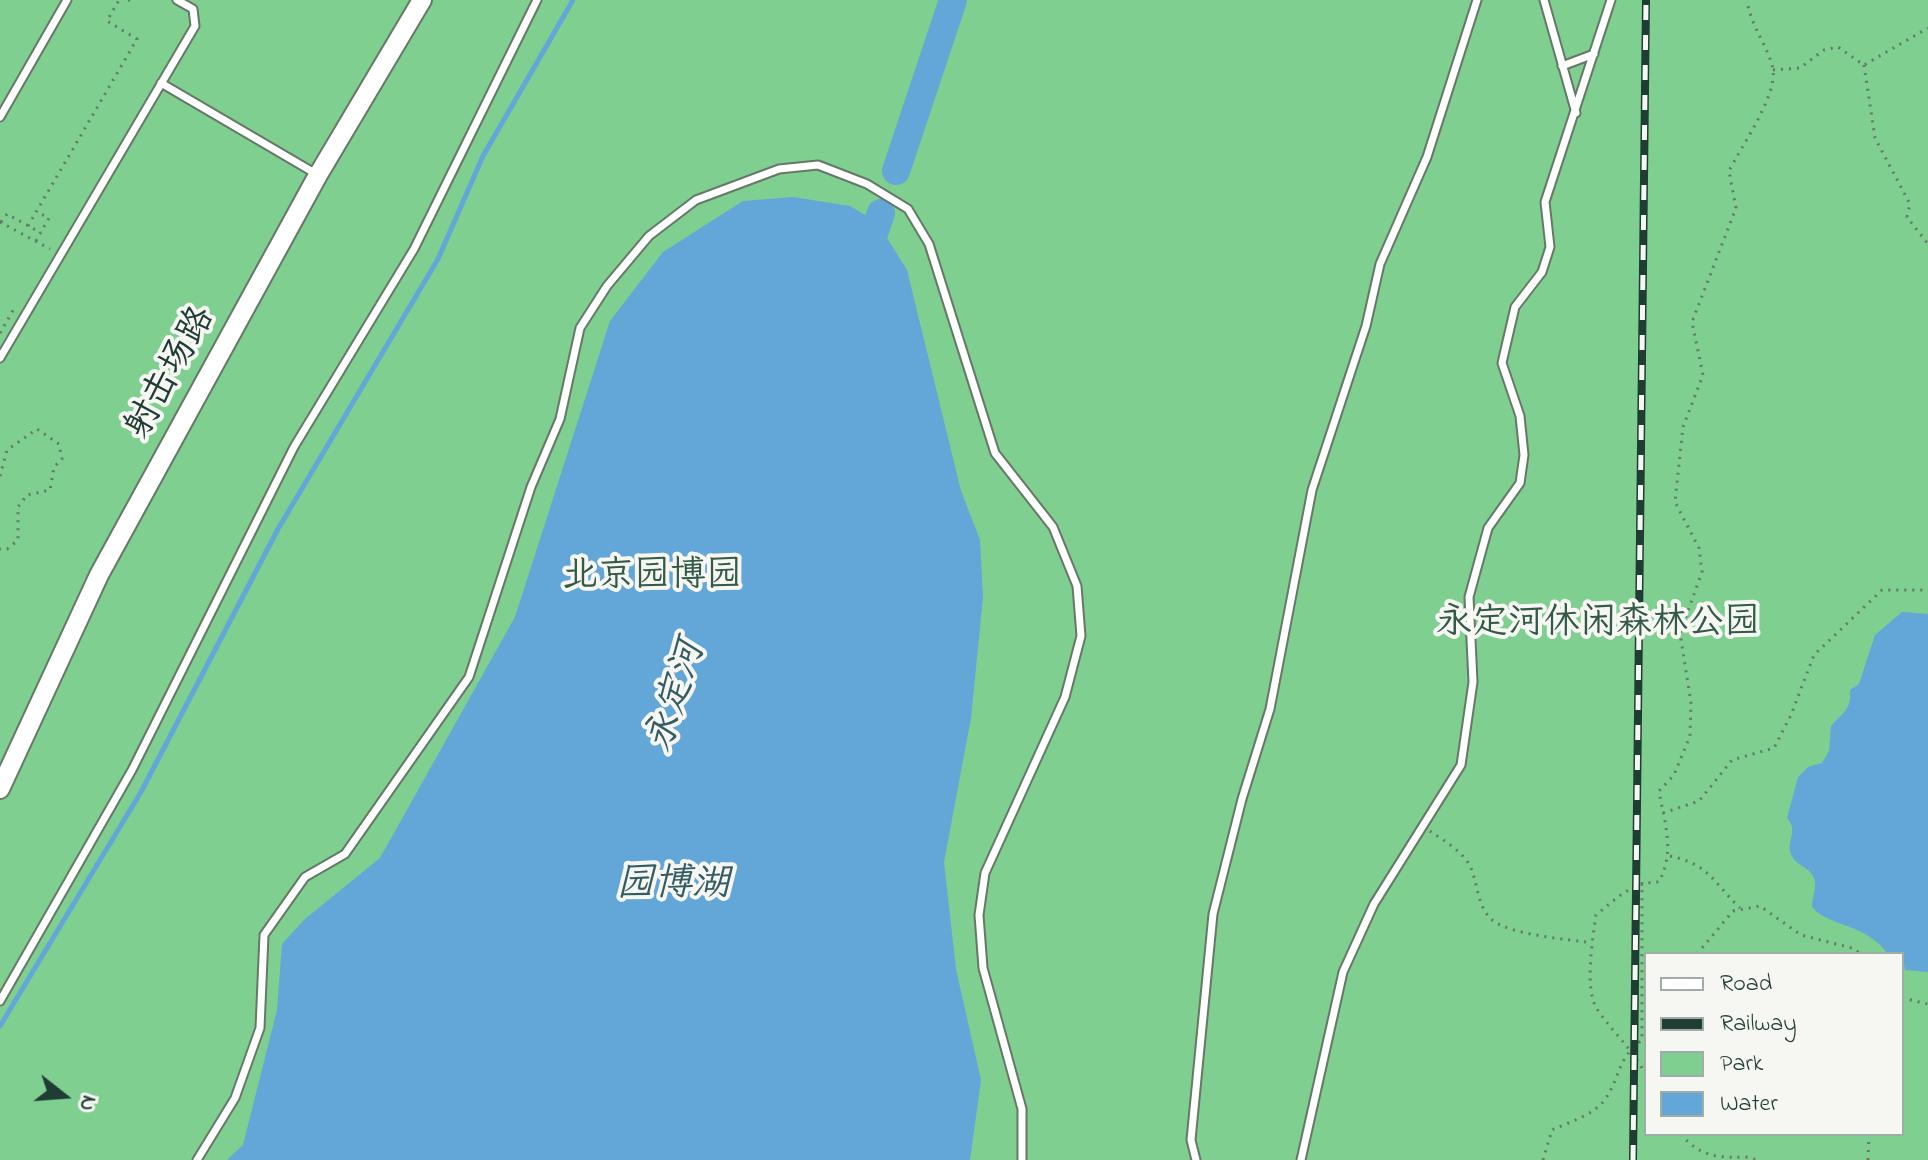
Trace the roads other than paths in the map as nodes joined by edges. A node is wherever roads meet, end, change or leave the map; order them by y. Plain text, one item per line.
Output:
1 (67, 0) edge
2 (177, 0) edge
3 (422, 0) edge
4 (537, 0) edge
5 (1477, 0) edge
6 (1544, 0) edge
7 (1611, 0) edge
8 (1594, 54) junction
9 (1562, 66) junction
10 (161, 83) junction
11 (1576, 113) junction
12 (0, 117) edge
13 (318, 175) junction
14 (0, 358) edge
15 (0, 789) edge
16 (0, 1001) edge
17 (197, 1160) edge
18 (1022, 1160) edge
19 (1196, 1160) edge
20 (1301, 1160) edge

1 - 12 lane
2 - 10 lane
3 - 13 street, 射击场路
4 - 16 lane
5 - 19 lane
6 - 9 lane
7 - 8 lane
8 - 9 lane
8 - 11 lane
9 - 11 lane
10 - 13 lane
10 - 14 lane
11 - 20 lane
13 - 15 street, 射击场路
17 - 18 lane

